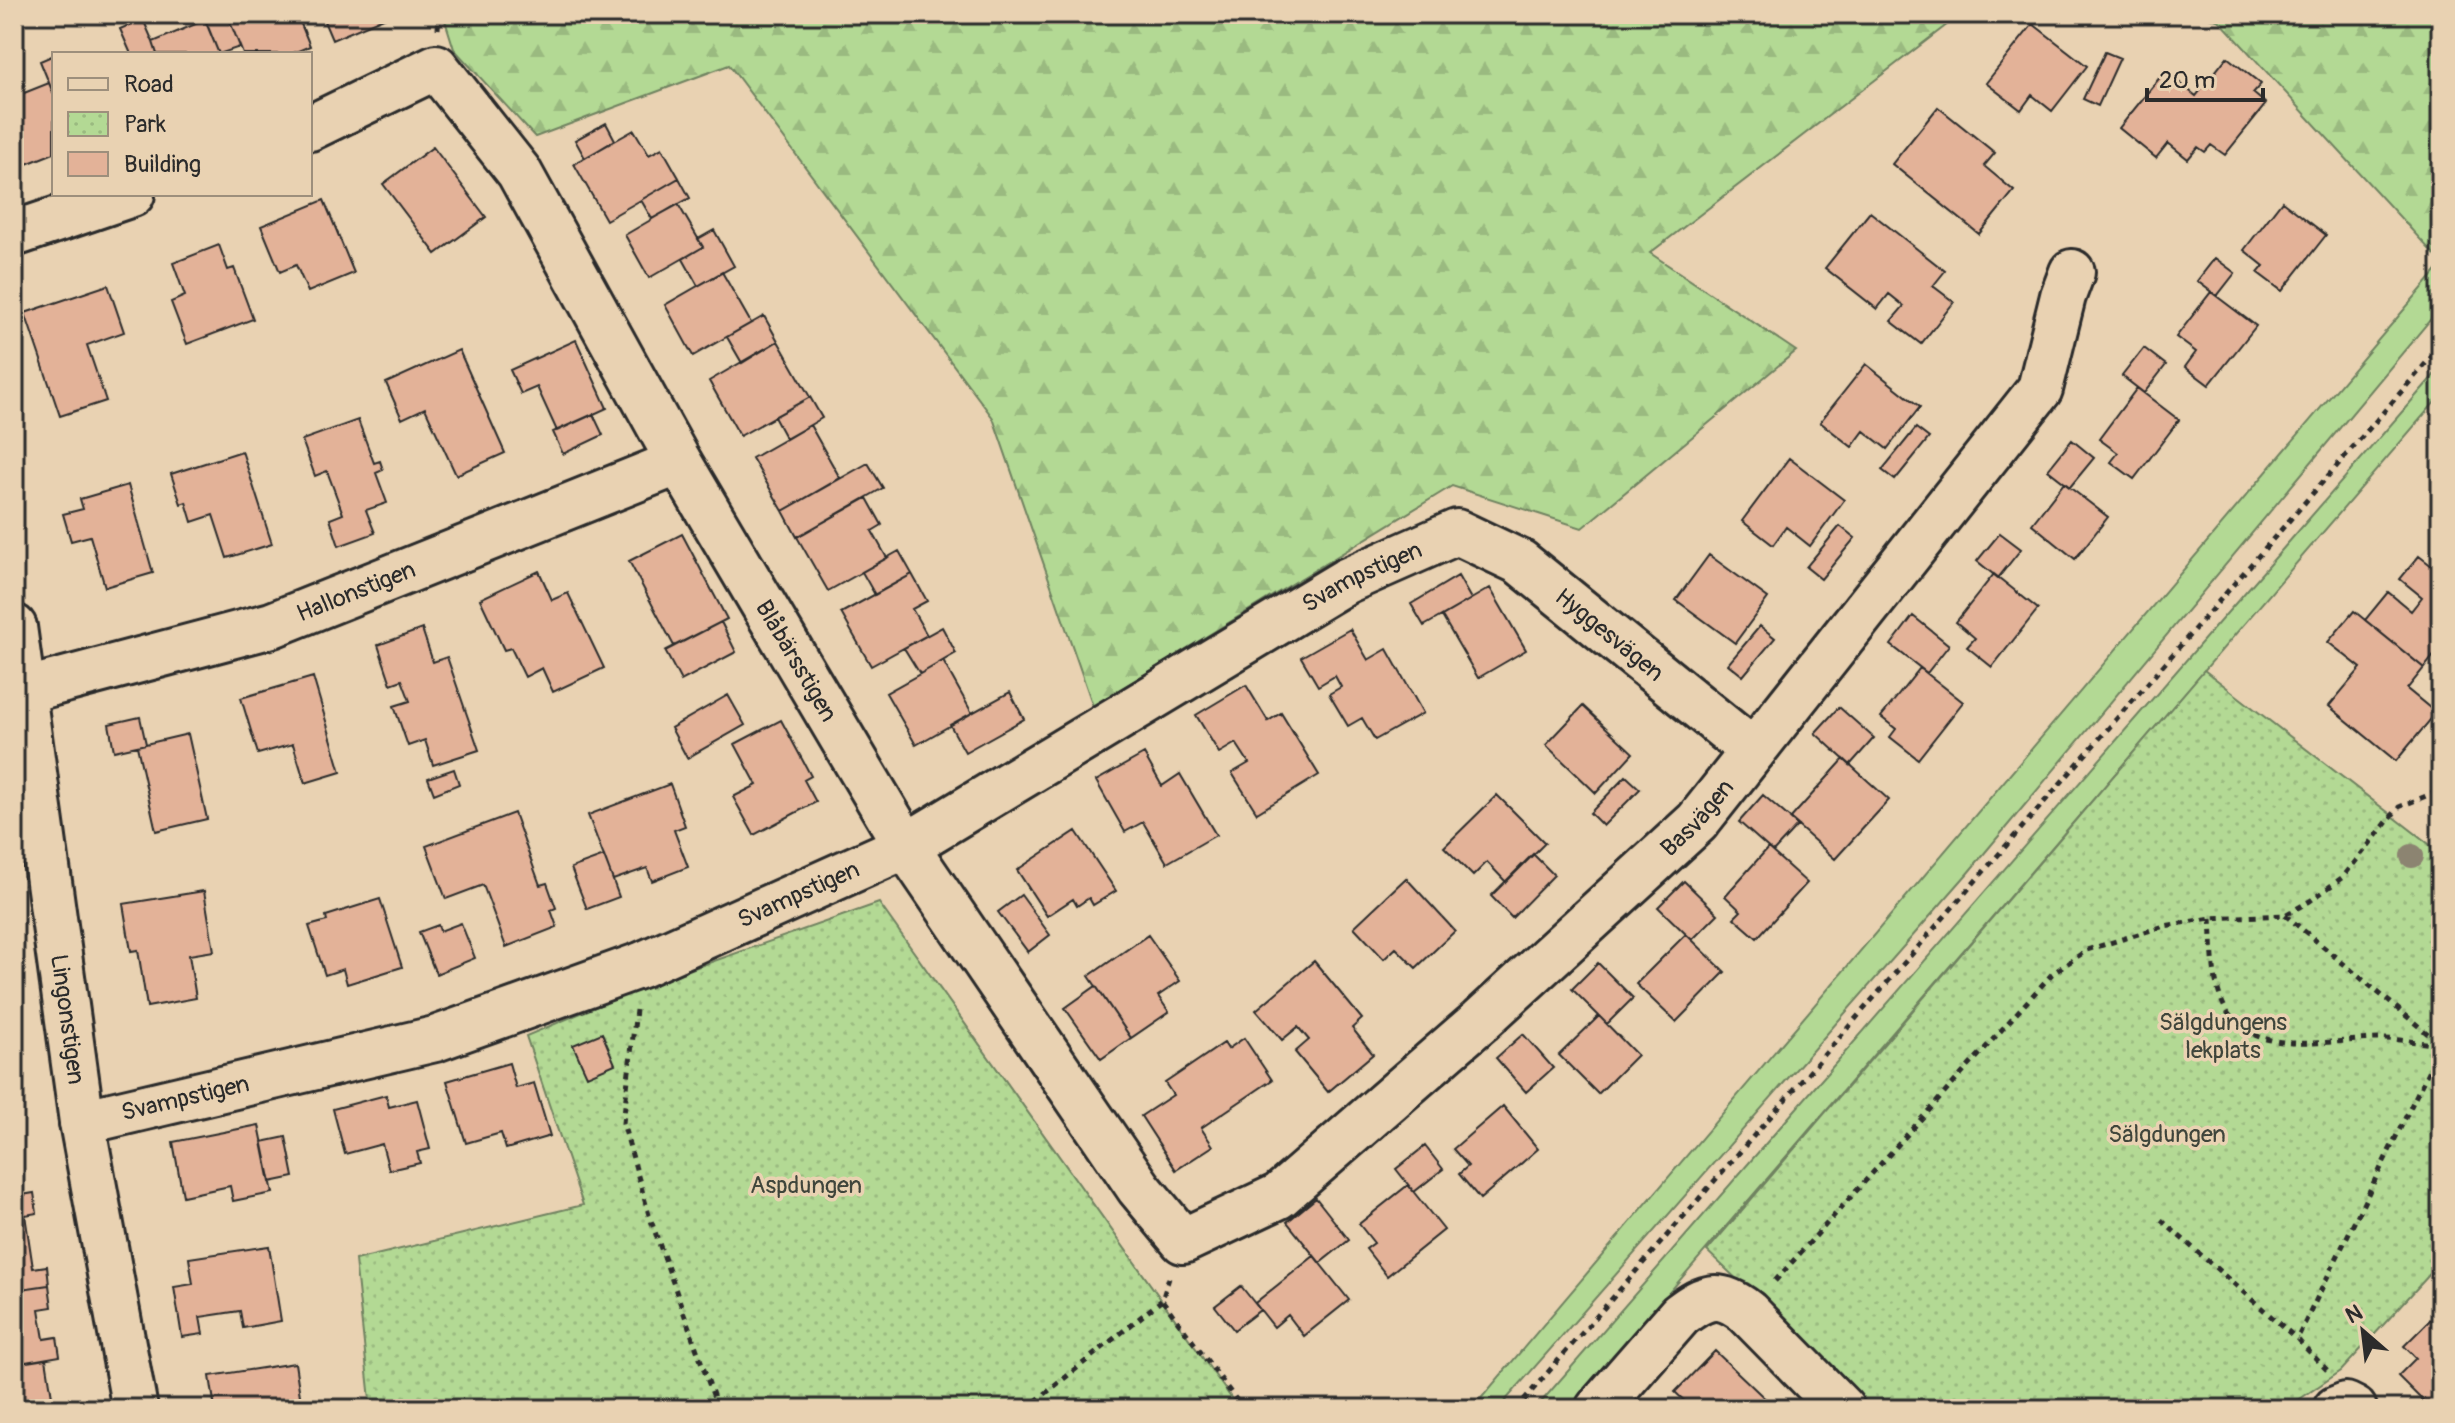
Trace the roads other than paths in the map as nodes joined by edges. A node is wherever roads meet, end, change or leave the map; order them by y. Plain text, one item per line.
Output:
1 (312, 127) edge
2 (126, 196) edge
3 (14, 234) edge
4 (2072, 272) dead end
5 (679, 462) junction
6 (1457, 532) joint
7 (14, 627) edge
8 (23, 691) junction
9 (1753, 751) junction
10 (906, 846) junction
11 (82, 1122) junction
12 (1183, 1241) joint
13 (135, 1409) edge
14 (1598, 1409) edge
15 (1842, 1409) edge

1 - 5 street, Blåbärsstigen
2 - 3 street
4 - 9 street, Basvägen
5 - 8 street, Hallonstigen
5 - 10 street, Blåbärsstigen
6 - 9 street, Hyggesvägen
6 - 10 street, Svampstigen
7 - 8 street, Lingonstigen
8 - 11 street, Lingonstigen
9 - 12 street, Basvägen
10 - 11 street, Svampstigen
10 - 12 street, Blåbärsstigen
11 - 13 street, Lingonstigen
14 - 15 street

